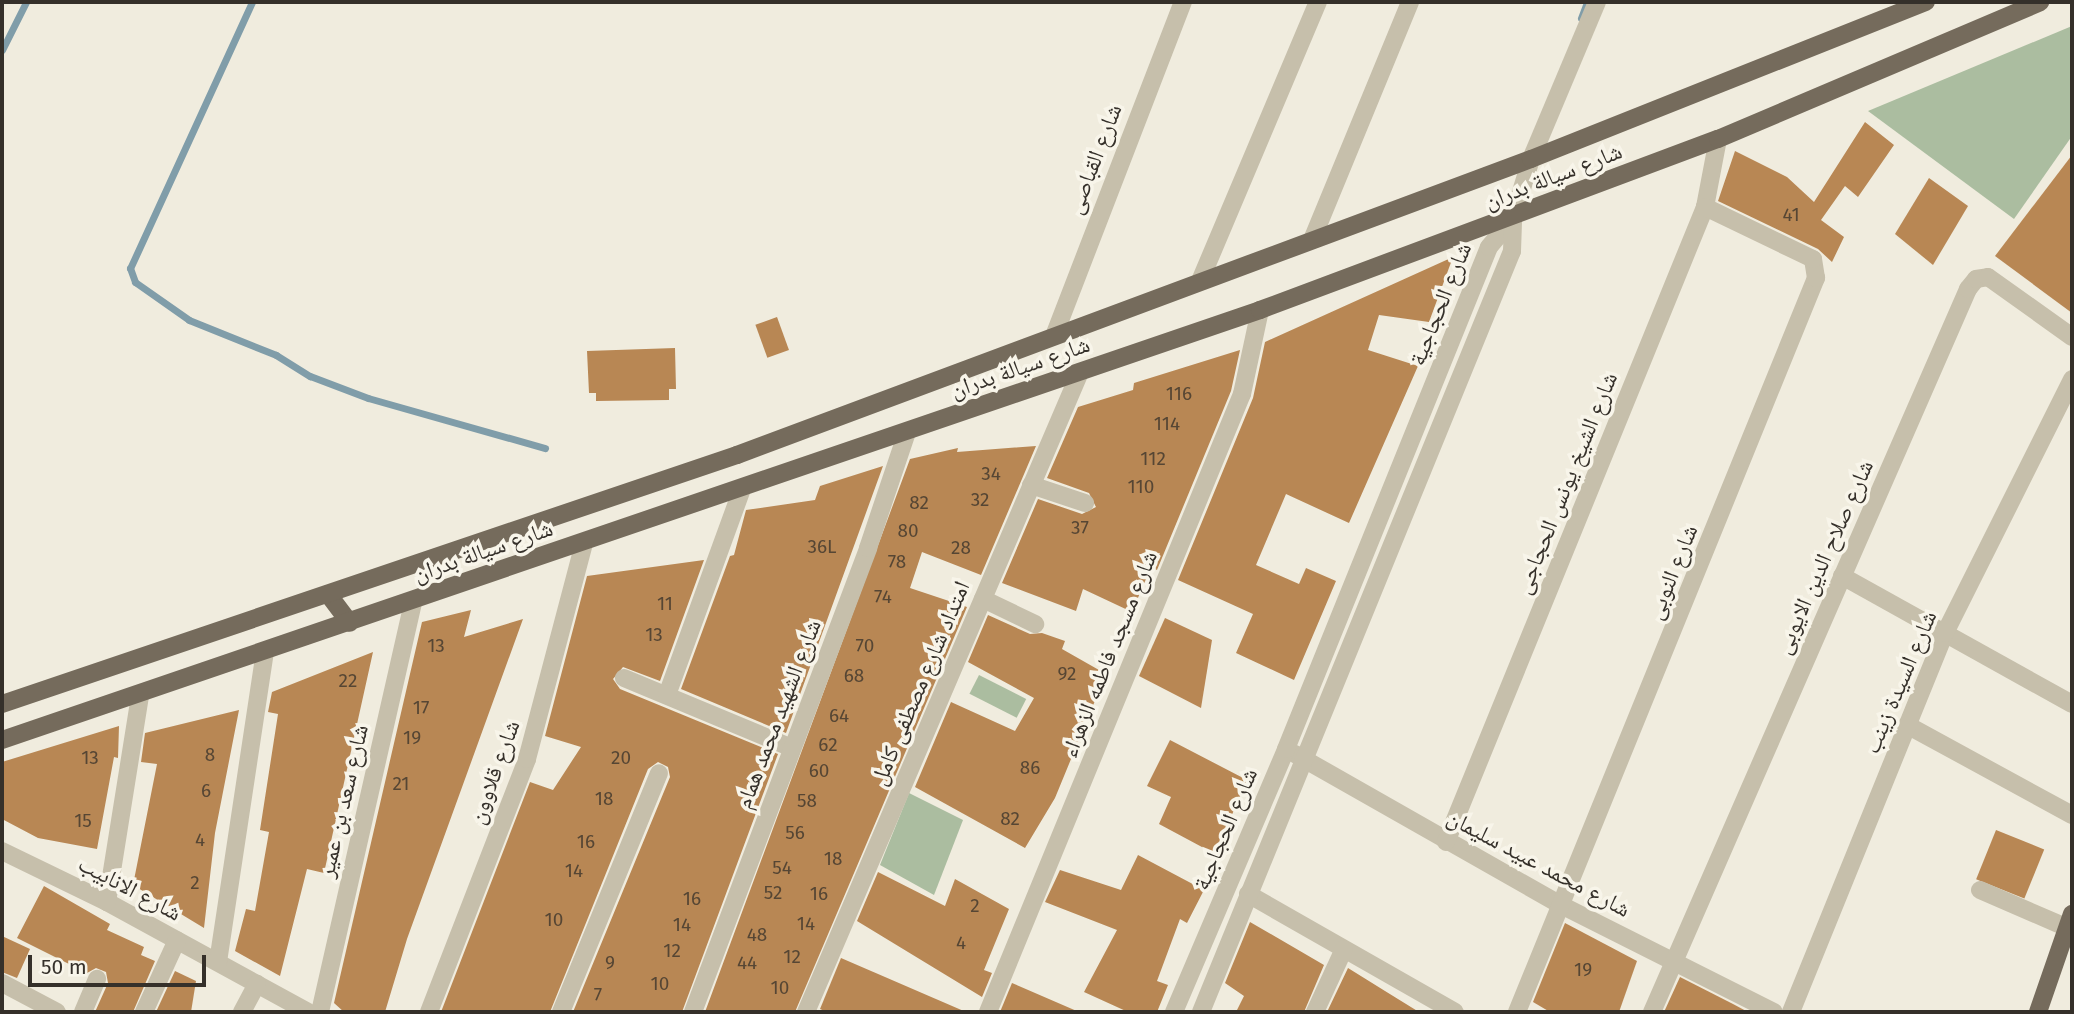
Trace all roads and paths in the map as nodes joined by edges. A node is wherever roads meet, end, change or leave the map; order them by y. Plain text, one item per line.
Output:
1 (1183, 2) edge
2 (1318, 2) edge
3 (1410, 2) edge
4 (1597, 2) edge
5 (1927, 2) edge
6 (2040, 2) edge
7 (1901, 7) edge
8 (1718, 139) junction
9 (1531, 159) junction
10 (1705, 207) junction
11 (1513, 218) junction
12 (1312, 240) junction
13 (1200, 281) junction
14 (1260, 310) junction
15 (1054, 336) junction
16 (2072, 337) edge
17 (1080, 372) junction
18 (2072, 379) edge
19 (907, 432) junction
20 (1031, 485) junction
21 (741, 489) junction
22 (1085, 503) dead end
23 (584, 543) junction
24 (1842, 576) junction
25 (328, 594) junction
26 (983, 599) junction
27 (413, 601) junction
28 (350, 623) junction
29 (1035, 624) dead end
30 (1945, 633) junction
31 (265, 652) junction
32 (624, 678) dead end
33 (140, 695) junction
34 (667, 695) junction
35 (2, 704) edge
36 (2072, 704) edge
37 (1908, 725) junction
38 (2, 740) edge
39 (792, 748) junction
40 (1286, 749) junction
41 (1303, 759) junction
42 (659, 773) dead end
43 (2072, 816) edge
44 (1446, 842) junction
45 (2, 851) edge
46 (1980, 890) dead end
47 (1248, 894) junction
48 (107, 902) junction
49 (1563, 906) junction
50 (2070, 921) edge
51 (177, 940) junction
52 (1344, 948) junction
53 (218, 962) junction
54 (1672, 962) junction
55 (97, 979) dead end
56 (2, 983) edge
57 (257, 984) junction
58 (811, 1011) edge
59 (57, 1012) edge
60 (83, 1012) edge
61 (144, 1012) edge
62 (242, 1012) edge
63 (310, 1012) edge
64 (429, 1012) edge
65 (561, 1012) edge
66 (692, 1012) edge
67 (988, 1012) edge
68 (1174, 1012) edge
69 (1201, 1012) edge
70 (1315, 1012) edge
71 (1455, 1012) edge
72 (1517, 1012) edge
73 (1652, 1012) edge
74 (1774, 1012) edge
75 (1791, 1012) edge
76 (2038, 1012) edge

1 - 15 street, شارع القباصى
2 - 13 street
3 - 12 street
4 - 9 street
5 - 7 main road, شارع سيالة بدران
6 - 8 main road, شارع سيالة بدران
7 - 9 main road, شارع سيالة بدران
8 - 10 street, شارع الشيخ يونس الحجاجى
8 - 11 main road, شارع سيالة بدران
9 - 11 street
9 - 12 main road, شارع سيالة بدران
10 - 44 street, شارع الشيخ يونس الحجاجى
10 - 49 street, شارع النوبى
11 - 14 main road, شارع سيالة بدران
11 - 40 street, شارع الحجاجية
11 - 41 street, شارع الحجاجية
12 - 13 main road, شارع سيالة بدران
13 - 15 main road, شارع سيالة بدران
14 - 17 main road, شارع سيالة بدران
14 - 67 street, شارع مسجد فاطمه الزهراء
15 - 25 main road, شارع سيالة بدران
16 - 24 street, شارع صلاح الدين الايوبى
17 - 19 main road, شارع سيالة بدران
17 - 20 street, امتداد شارع مصطفى كامل
18 - 30 street, شارع السيدة زينب
19 - 21 main road, شارع سيالة بدران
19 - 39 street, شارع الشهيد محمد همام
20 - 22 street
20 - 26 street, امتداد شارع مصطفى كامل
21 - 23 main road, شارع سيالة بدران
21 - 34 street
23 - 27 main road, شارع سيالة بدران
23 - 64 street, شارع قلاوون
24 - 30 street
24 - 54 street, شارع صلاح الدين الايوبى
25 - 28 main road
25 - 35 main road, شارع سيالة بدران
26 - 29 street
26 - 58 street, امتداد شارع مصطفى كامل
27 - 28 main road, شارع سيالة بدران
27 - 63 street, شارع سعد بن عمير
28 - 31 main road, شارع سيالة بدران
30 - 36 street
30 - 37 street, شارع السيدة زينب
31 - 33 main road, شارع سيالة بدران
31 - 53 street
32 - 34 street
33 - 38 main road, شارع سيالة بدران
33 - 48 street
34 - 39 street
37 - 43 street
37 - 75 street, شارع السيدة زينب
39 - 66 street, شارع الشهيد محمد همام
40 - 41 street, شارع محمد عبيد سليمان
40 - 68 street, شارع الحجاجية
41 - 44 street, شارع محمد عبيد سليمان
41 - 47 street, شارع الحجاجية
42 - 65 street
44 - 49 street, شارع محمد عبيد سليمان
45 - 48 street, شارع الانابيب
46 - 50 street
47 - 52 street
47 - 69 street, شارع الحجاجية
48 - 51 street, شارع الانابيب
49 - 54 street, شارع محمد عبيد سليمان
49 - 72 street, شارع النوبى
50 - 76 main road
51 - 53 street, شارع الانابيب
51 - 61 street
52 - 70 street
52 - 71 street
53 - 57 street, شارع الانابيب
54 - 73 street, شارع صلاح الدين الايوبى
54 - 74 street, شارع محمد عبيد سليمان
55 - 60 street
56 - 59 street
57 - 62 street
57 - 63 street, شارع الانابيب

